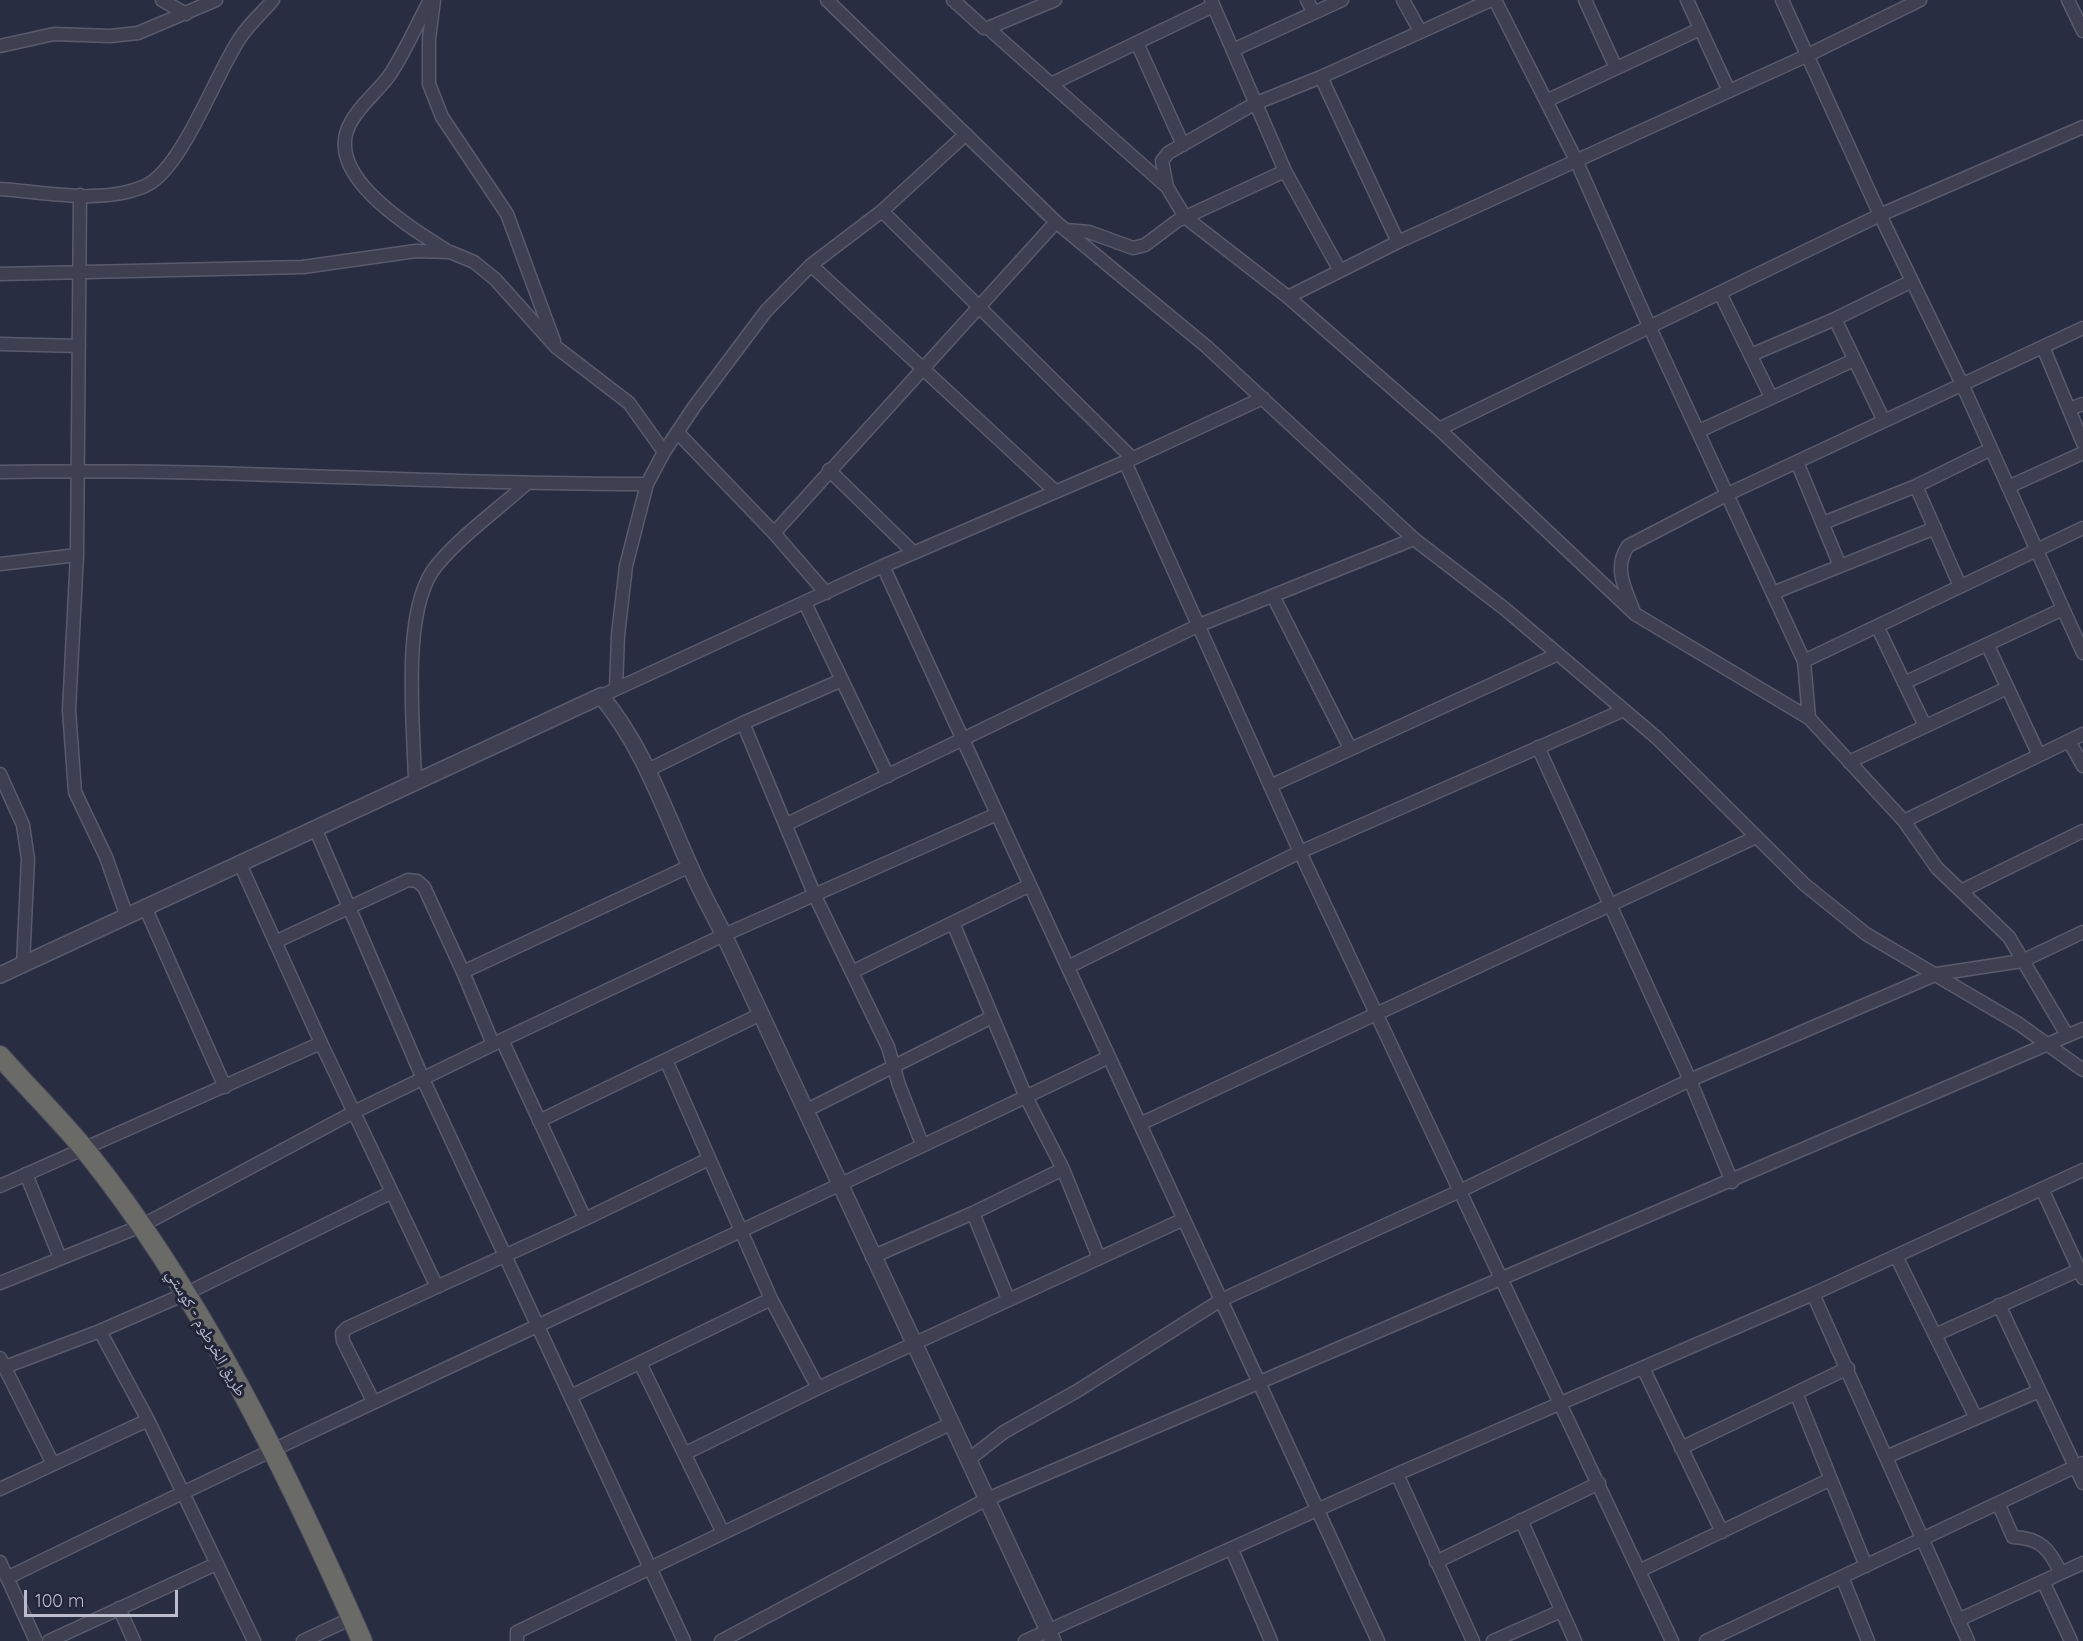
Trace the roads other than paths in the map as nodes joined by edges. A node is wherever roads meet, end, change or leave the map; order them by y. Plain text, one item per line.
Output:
1 (162, 0) edge
2 (216, 0) edge
3 (273, 0) edge
4 (432, 0) edge
5 (827, 0) edge
6 (953, 0) edge
7 (1055, 0) edge
8 (1307, 0) edge
9 (1342, 0) edge
10 (1403, 0) edge
11 (1493, 0) edge
12 (1585, 0) edge
13 (1687, 0) edge
14 (1782, 0) edge
15 (1920, 0) edge
16 (2068, 0) edge
17 (1212, 3) edge
18 (1314, 13) junction
19 (186, 14) junction
20 (988, 28) junction
21 (1700, 29) junction
22 (1420, 31) junction
23 (2083, 31) edge
24 (1137, 43) junction
25 (0, 46) edge
26 (1233, 50) junction
27 (1806, 56) junction
28 (1616, 68) junction
29 (1321, 77) junction
30 (1051, 84) junction
31 (1729, 91) junction
32 (1546, 101) junction
33 (1254, 104) junction
34 (2083, 127) edge
35 (966, 134) junction
36 (1183, 145) junction
37 (1576, 160) junction
38 (1285, 171) junction
39 (1167, 187) junction
40 (0, 189) edge
41 (80, 195) junction
42 (882, 211) junction
43 (1880, 215) junction
44 (1185, 218) junction
45 (1056, 222) junction
46 (1066, 230) junction
47 (1398, 242) junction
48 (450, 252) junction
49 (812, 265) junction
50 (1339, 269) junction
51 (80, 272) junction
52 (0, 274) edge
53 (1912, 280) junction
54 (1720, 293) junction
55 (1288, 297) junction
56 (977, 306) junction
57 (1835, 319) junction
58 (1650, 328) junction
59 (2083, 328) edge
60 (0, 344) edge
61 (80, 345) junction
62 (2043, 346) junction
63 (556, 347) junction
64 (1751, 355) junction
65 (1854, 360) junction
66 (922, 367) junction
67 (1962, 384) junction
68 (1772, 397) junction
69 (1263, 398) junction
70 (2083, 404) edge
71 (2069, 409) junction
72 (1884, 421) junction
73 (1439, 429) junction
74 (1699, 431) junction
75 (677, 432) junction
76 (2083, 443) edge
77 (1991, 449) junction
78 (664, 452) junction
79 (2083, 453) edge
80 (1128, 460) junction
81 (1797, 462) junction
82 (78, 470) junction
83 (829, 471) junction
84 (0, 472) edge
85 (525, 484) junction
86 (647, 484) junction
87 (1916, 486) junction
88 (2008, 487) junction
89 (1056, 492) junction
90 (1728, 494) junction
91 (1823, 523) junction
92 (1935, 528) junction
93 (2083, 528) edge
94 (774, 533) junction
95 (1414, 539) junction
96 (2036, 550) junction
97 (914, 553) junction
98 (76, 555) junction
99 (0, 564) edge
100 (883, 566) junction
101 (1840, 566) junction
102 (1960, 586) junction
103 (826, 593) junction
104 (1773, 593) junction
105 (1273, 596) junction
106 (805, 603) junction
107 (2062, 609) junction
108 (1635, 614) junction
109 (1197, 626) junction
110 (1877, 626) junction
111 (1988, 646) junction
112 (2083, 652) edge
113 (1558, 654) junction
114 (1804, 661) junction
115 (842, 680) junction
116 (1904, 683) junction
117 (2007, 688) junction
118 (616, 690) junction
119 (601, 696) junction
120 (1624, 710) junction
121 (1809, 718) junction
122 (743, 723) junction
123 (1925, 726) junction
124 (2083, 734) edge
125 (963, 739) junction
126 (2069, 741) junction
127 (1538, 747) junction
128 (1350, 748) junction
129 (2039, 755) junction
130 (1848, 762) junction
131 (2083, 766) edge
132 (648, 770) junction
133 (0, 774) edge
134 (888, 776) junction
135 (415, 782) junction
136 (1270, 786) junction
137 (997, 814) junction
138 (1904, 821) junction
139 (787, 824) junction
140 (315, 828) junction
141 (2083, 831) edge
142 (1754, 838) junction
143 (1300, 852) junction
144 (240, 864) junction
145 (690, 866) junction
146 (1030, 885) junction
147 (1961, 891) junction
148 (815, 896) junction
149 (1611, 904) junction
150 (349, 906) junction
151 (145, 908) junction
152 (127, 917) junction
153 (953, 923) junction
154 (2083, 933) edge
155 (724, 934) junction
156 (275, 942) junction
157 (2022, 961) junction
158 (23, 964) junction
159 (1068, 967) junction
160 (854, 971) junction
161 (463, 972) junction
162 (1937, 974) junction
163 (0, 975) edge
164 (761, 1014) junction
165 (1377, 1016) junction
166 (992, 1017) junction
167 (2083, 1029) edge
168 (2067, 1035) junction
169 (498, 1042) junction
170 (321, 1043) junction
171 (2047, 1043) junction
172 (0, 1056) edge
173 (1109, 1057) junction
174 (666, 1060) junction
175 (894, 1066) junction
176 (2083, 1070) edge
177 (423, 1079) junction
178 (1690, 1080) junction
179 (225, 1087) junction
180 (1026, 1097) junction
181 (805, 1110) junction
182 (354, 1112) junction
183 (539, 1121) junction
184 (1140, 1124) junction
185 (922, 1144) junction
186 (85, 1150) junction
187 (709, 1159) junction
188 (1063, 1170) junction
189 (2083, 1170) edge
190 (26, 1174) junction
191 (1732, 1182) junction
192 (840, 1185) junction
193 (0, 1186) edge
194 (2042, 1189) junction
195 (392, 1191) junction
196 (1460, 1191) junction
197 (973, 1213) junction
198 (585, 1219) junction
199 (1184, 1219) junction
200 (141, 1226) junction
201 (742, 1233) junction
202 (506, 1256) junction
203 (1896, 1256) junction
204 (872, 1257) junction
205 (60, 1258) junction
206 (1099, 1258) junction
207 (2081, 1274) edge
208 (1502, 1277) junction
209 (0, 1283) edge
210 (437, 1287) junction
211 (185, 1294) junction
212 (1813, 1294) junction
213 (771, 1299) junction
214 (1008, 1299) junction
215 (1221, 1300) junction
216 (1998, 1305) junction
217 (539, 1326) junction
218 (100, 1331) junction
219 (1935, 1335) junction
220 (915, 1344) junction
221 (2, 1362) edge
222 (640, 1363) junction
223 (1643, 1368) junction
224 (1848, 1368) junction
225 (1260, 1383) junction
226 (818, 1388) junction
227 (2039, 1391) junction
228 (1796, 1392) junction
229 (571, 1396) junction
230 (373, 1401) junction
231 (1561, 1403) junction
232 (1976, 1418) junction
233 (148, 1420) junction
234 (952, 1423) junction
235 (1681, 1448) junction
236 (272, 1449) junction
237 (686, 1453) junction
238 (1886, 1457) junction
239 (968, 1460) junction
240 (53, 1464) junction
241 (2079, 1464) edge
242 (1397, 1474) junction
243 (1831, 1479) junction
244 (2083, 1483) edge
245 (1599, 1484) junction
246 (0, 1489) edge
247 (183, 1492) junction
248 (985, 1500) junction
249 (1998, 1503) junction
250 (1318, 1510) junction
251 (1521, 1520) junction
252 (1722, 1532) junction
253 (723, 1533) junction
254 (1921, 1540) junction
255 (1232, 1550) junction
256 (0, 1562) edge
257 (1436, 1562) junction
258 (2083, 1563) edge
259 (216, 1564) junction
260 (1866, 1566) junction
261 (651, 1568) junction
262 (1640, 1571) junction
263 (2061, 1573) junction
264 (1842, 1577) junction
265 (7, 1578) junction
266 (2043, 1581) junction
267 (119, 1608) junction
268 (1561, 1611) junction
269 (352, 1618) junction
270 (1958, 1620) junction
271 (1050, 1635) edge
272 (36, 1641) edge
273 (49, 1641) edge
274 (134, 1641) edge
275 (254, 1641) edge
276 (303, 1641) edge
277 (362, 1641) edge
278 (517, 1641) edge
279 (684, 1641) edge
280 (722, 1641) edge
281 (1025, 1641) edge
282 (1270, 1641) edge
283 (1378, 1641) edge
284 (1473, 1641) edge
285 (1493, 1641) edge
286 (1575, 1641) edge
287 (1672, 1641) edge
288 (1706, 1641) edge
289 (1868, 1641) edge
290 (1968, 1641) edge
291 (2071, 1641) edge

1 - 19 street
2 - 19 street
3 - 41 street
4 - 48 street
4 - 63 street
5 - 35 street
6 - 20 street
7 - 20 street
8 - 18 street
9 - 18 street
10 - 22 street
11 - 22 street
11 - 32 street
12 - 28 street
13 - 21 street
14 - 27 street
15 - 27 street
16 - 23 street
17 - 24 street
17 - 26 street
18 - 26 street
19 - 25 street
20 - 30 street
21 - 28 street
21 - 31 street
22 - 29 street
24 - 30 street
24 - 36 street
26 - 33 street
27 - 31 street
27 - 43 street
28 - 32 street
29 - 33 street
29 - 47 street
30 - 39 street
31 - 37 street
32 - 37 street
33 - 36 street
33 - 38 street
34 - 43 street
35 - 42 street
35 - 45 street
36 - 39 street
37 - 47 street
37 - 58 street
38 - 44 street
38 - 50 street
39 - 44 street
40 - 41 street
41 - 51 street
42 - 49 street
42 - 56 street
43 - 53 street
43 - 54 street
44 - 46 street
44 - 55 street
45 - 46 street
45 - 56 street
46 - 69 street
47 - 50 street
48 - 51 street
48 - 63 street
49 - 66 street
49 - 75 street
50 - 55 street
51 - 52 street
51 - 61 street
53 - 57 street
53 - 67 street
54 - 58 street
54 - 64 street
55 - 73 street
56 - 66 street
56 - 80 street
57 - 64 street
57 - 65 street
58 - 73 street
58 - 74 street
59 - 62 street
60 - 61 street
61 - 82 street
62 - 67 street
62 - 71 street
63 - 78 street
64 - 68 street
65 - 68 street
65 - 72 street
66 - 83 street
66 - 89 street
67 - 72 street
67 - 77 street
68 - 74 street
69 - 80 street
69 - 95 street
70 - 71 street
71 - 76 street
72 - 81 street
73 - 108 street
74 - 90 street
75 - 78 street
75 - 94 street
77 - 87 street
77 - 88 street
78 - 86 street
79 - 88 street
80 - 89 street
80 - 109 street
81 - 90 street
81 - 91 street
82 - 84 street
82 - 85 street
82 - 98 street
83 - 94 street
83 - 97 street
85 - 86 street
85 - 135 street
86 - 118 street
87 - 91 street
87 - 92 street
88 - 96 street
89 - 97 street
90 - 104 street
90 - 108 street
91 - 101 street
92 - 101 street
92 - 102 street
93 - 96 street
94 - 103 street
95 - 105 street
95 - 113 street
96 - 102 street
96 - 107 street
97 - 100 street
98 - 99 street
98 - 152 street
100 - 103 street
100 - 125 street
101 - 104 street
102 - 110 street
103 - 106 street
104 - 114 street
105 - 109 street
105 - 128 street
106 - 115 street
106 - 118 street
107 - 111 street
107 - 112 street
108 - 121 street
109 - 125 street
109 - 136 street
110 - 114 street
110 - 116 street
111 - 116 street
111 - 117 street
113 - 120 street
113 - 128 street
114 - 121 street
115 - 122 street
115 - 134 street
116 - 123 street
117 - 123 street
117 - 129 street
118 - 119 street
119 - 132 street
119 - 135 street
120 - 127 street
120 - 142 street
121 - 130 street
122 - 132 street
122 - 139 street
123 - 130 street
124 - 126 street
125 - 134 street
125 - 137 street
126 - 129 street
126 - 131 street
127 - 143 street
127 - 149 street
128 - 136 street
129 - 138 street
130 - 138 street
132 - 145 street
133 - 158 street
134 - 139 street
135 - 140 street
136 - 143 street
137 - 146 street
137 - 148 street
138 - 147 street
139 - 148 street
140 - 144 street
140 - 150 street
141 - 147 street
142 - 149 street
142 - 162 street
143 - 159 street
143 - 165 street
144 - 151 street
144 - 156 street
145 - 155 street
145 - 161 street
146 - 153 street
146 - 159 street
147 - 157 street
148 - 155 street
148 - 160 street
149 - 165 street
149 - 178 street
150 - 156 street
150 - 161 street
150 - 177 street
151 - 152 street
151 - 179 street
152 - 158 street
153 - 160 street
153 - 166 street
154 - 157 street
155 - 164 street
155 - 169 street
156 - 170 street
157 - 162 street
157 - 168 street
158 - 163 street
159 - 173 street
160 - 175 street
161 - 169 street
162 - 171 street
162 - 178 street
164 - 174 street
164 - 181 street
165 - 184 street
165 - 196 street
166 - 175 street
166 - 180 street
167 - 168 street
168 - 171 street
169 - 177 street
169 - 183 street
170 - 179 street
170 - 182 street
171 - 176 street
171 - 191 street
172 - 186 highway, طريق الخرطوم - كوستي
173 - 180 street
173 - 184 street
174 - 183 street
174 - 187 street
175 - 181 street
175 - 185 street
177 - 182 street
177 - 202 street
178 - 191 street
178 - 196 street
179 - 186 street
180 - 185 street
180 - 188 street
181 - 192 street
182 - 195 street
182 - 200 street
183 - 198 street
184 - 199 street
185 - 192 street
186 - 190 street
186 - 200 highway, طريق الخرطوم - كوستي
187 - 198 street
187 - 201 street
188 - 197 street
188 - 206 street
189 - 194 street
190 - 193 street
190 - 205 street
191 - 208 street
192 - 201 street
192 - 204 street
194 - 203 street
194 - 207 street
195 - 210 street
195 - 211 street
196 - 208 street
196 - 215 street
197 - 204 street
197 - 214 street
198 - 202 street
199 - 206 street
199 - 215 street
200 - 205 street
200 - 211 highway, طريق الخرطوم - كوستي
201 - 213 street
201 - 217 street
202 - 210 street
202 - 217 street
203 - 212 street
203 - 219 street
204 - 220 street
205 - 209 street
206 - 214 street
207 - 216 street
208 - 225 street
208 - 231 street
210 - 230 street
211 - 218 street
211 - 236 highway, طريق الخرطوم - كوستي
212 - 223 street
212 - 224 street
213 - 222 street
213 - 226 street
214 - 220 street
215 - 225 street
215 - 239 street
216 - 219 street
216 - 227 street
217 - 229 street
217 - 230 street
218 - 221 street
218 - 233 street
219 - 232 street
220 - 226 street
220 - 234 street
221 - 240 street
222 - 229 street
222 - 237 street
223 - 231 street
223 - 235 street
224 - 228 street
224 - 238 street
225 - 248 street
225 - 250 street
226 - 237 street
227 - 232 street
227 - 241 street
228 - 235 street
228 - 243 street
229 - 261 street
230 - 236 street
231 - 242 street
231 - 245 street
232 - 238 street
233 - 240 street
233 - 247 street
234 - 239 street
234 - 253 street
235 - 252 street
236 - 247 street
236 - 269 highway, طريق الخرطوم - كوستي
237 - 253 street
238 - 254 street
239 - 248 street
240 - 246 street
241 - 244 street
241 - 249 street
242 - 250 street
242 - 257 street
243 - 252 street
243 - 260 street
245 - 251 street
245 - 262 street
247 - 259 street
247 - 265 street
248 - 271 street
248 - 280 street
249 - 254 street
249 - 263 street
250 - 255 street
250 - 283 street
251 - 257 street
251 - 268 street
252 - 262 street
253 - 261 street
254 - 260 street
254 - 270 street
255 - 271 street
255 - 282 street
256 - 265 street
257 - 284 street
258 - 263 street
259 - 267 street
259 - 275 street
260 - 264 street
261 - 278 street
261 - 279 street
262 - 287 street
263 - 266 street
264 - 288 street
264 - 289 street
265 - 272 street
266 - 270 street
266 - 291 street
267 - 273 street
267 - 274 street
268 - 285 street
268 - 286 street
269 - 276 street
269 - 277 highway, طريق الخرطوم - كوستي
270 - 290 street
271 - 281 street

